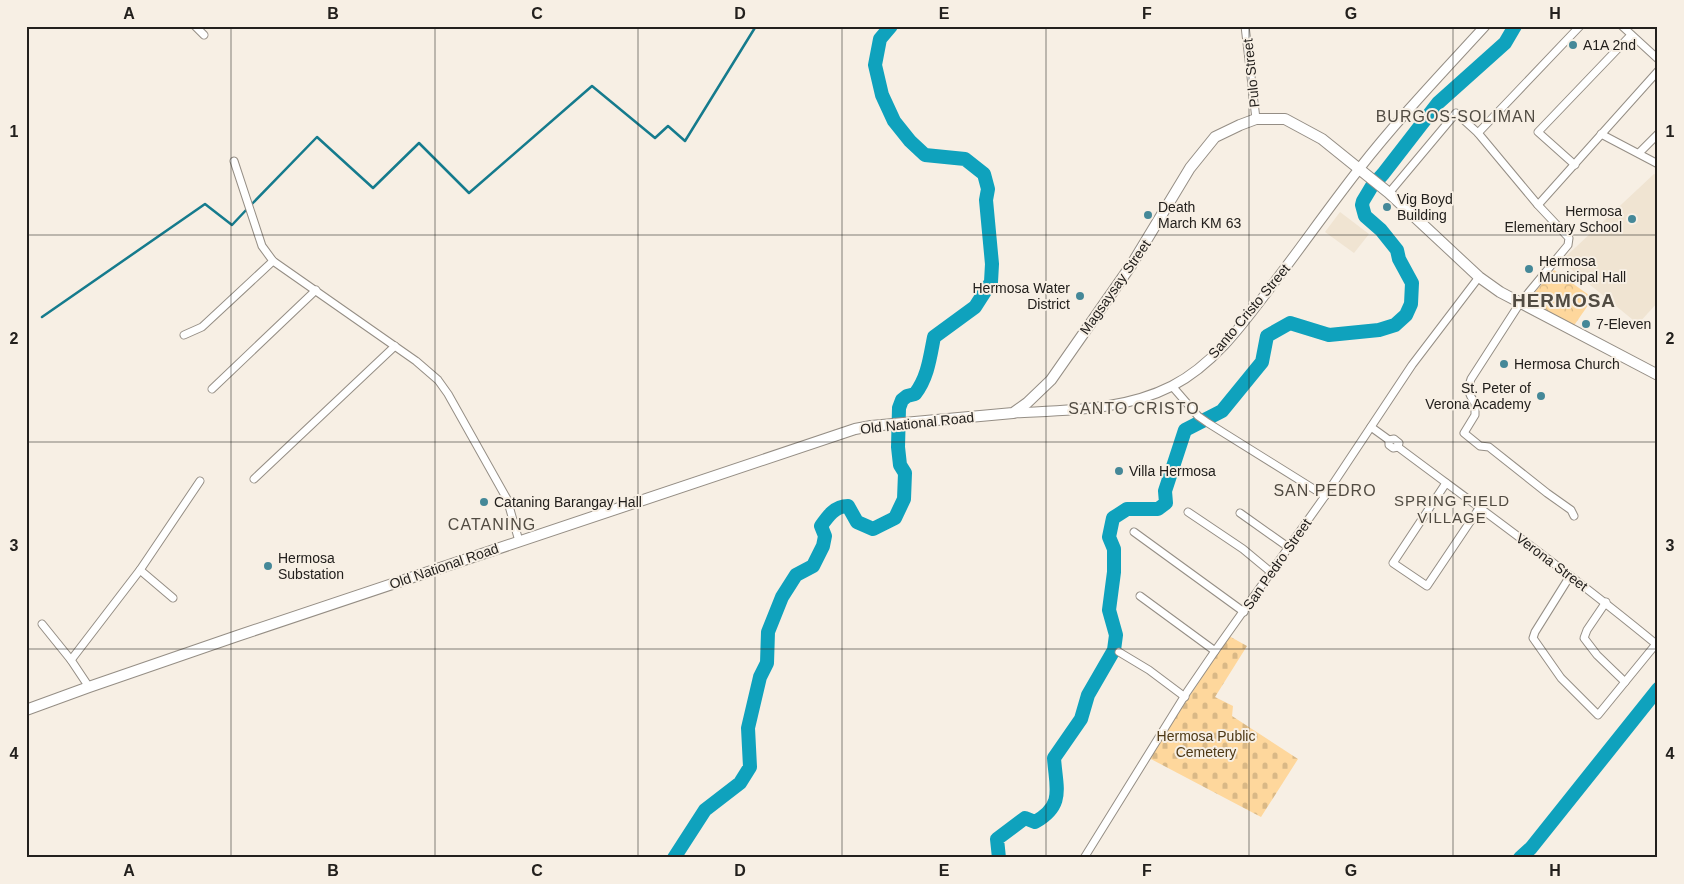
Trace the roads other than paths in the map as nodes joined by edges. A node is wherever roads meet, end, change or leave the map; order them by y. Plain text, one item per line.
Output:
1 (195, 26) edge
2 (1246, 26) edge
3 (1484, 26) edge
4 (1580, 26) edge
5 (1622, 26) edge
6 (1631, 34) junction
7 (204, 35) dead end
8 (1658, 59) edge
9 (1658, 71) edge
10 (1256, 119) junction
11 (1478, 134) junction
12 (1601, 134) junction
13 (1658, 134) edge
14 (1639, 153) junction
15 (234, 161) dead end
16 (1658, 164) edge
17 (1575, 165) junction
18 (1360, 168) junction
19 (1389, 192) junction
20 (1538, 205) junction
21 (273, 261) junction
22 (1479, 276) junction
23 (316, 290) junction
24 (1520, 303) junction
25 (184, 334) dead end
26 (395, 346) junction
27 (1658, 375) edge
28 (1172, 386) junction
29 (212, 389) dead end
30 (1013, 414) junction
31 (1371, 427) junction
32 (254, 479) dead end
33 (200, 481) dead end
34 (1446, 483) junction
35 (1325, 496) junction
36 (1480, 507) junction
37 (1188, 512) dead end
38 (1240, 513) dead end
39 (1574, 516) dead end
40 (1134, 532) dead end
41 (519, 541) junction
42 (1288, 547) junction
43 (140, 570) junction
44 (1272, 573) junction
45 (1570, 576) junction
46 (1140, 596) dead end
47 (174, 598) dead end
48 (1606, 602) junction
49 (1244, 612) junction
50 (42, 624) dead end
51 (1215, 651) junction
52 (1120, 652) dead end
53 (71, 660) junction
54 (1625, 682) junction
55 (89, 687) junction
56 (1184, 697) junction
57 (26, 710) edge
58 (1084, 858) edge

1 - 7 street
2 - 10 street, Pulo Street
3 - 18 street, Santo Cristo Street
4 - 11 street
5 - 6 street
6 - 8 street
6 - 17 street
9 - 12 street
10 - 18 main road, Magsaysay Street
10 - 30 main road, Magsaysay Street
11 - 19 street
11 - 20 street
12 - 14 street
12 - 17 street
13 - 14 street
14 - 16 street
15 - 21 street
17 - 20 street
18 - 19 main road
18 - 28 street, Santo Cristo Street
19 - 22 main road
20 - 24 street
21 - 23 street
21 - 25 street
22 - 24 main road
22 - 31 street, San Pedro Street
23 - 26 street
23 - 29 street
24 - 27 main road
24 - 39 street
26 - 32 street
26 - 41 street
28 - 30 street, Santo Cristo Street
28 - 35 street
30 - 41 main road, Old National Road
31 - 34 street, Verona Street
31 - 35 street, San Pedro Street
33 - 43 street
34 - 36 street, Verona Street
34 - 36 street
35 - 42 street, San Pedro Street
36 - 45 street, Verona Street
37 - 44 street
38 - 42 street
40 - 49 street
41 - 55 main road, Old National Road
42 - 44 street, San Pedro Street
43 - 47 street
43 - 53 street
44 - 49 street, San Pedro Street
45 - 48 street, Verona Street
45 - 54 street
46 - 51 street
48 - 54 street
48 - 54 street, Verona Street
49 - 51 street, San Pedro Street
50 - 53 street
51 - 56 street, San Pedro Street
52 - 56 street
53 - 55 street
55 - 57 main road, Old National Road
56 - 58 street, San Pedro Street

